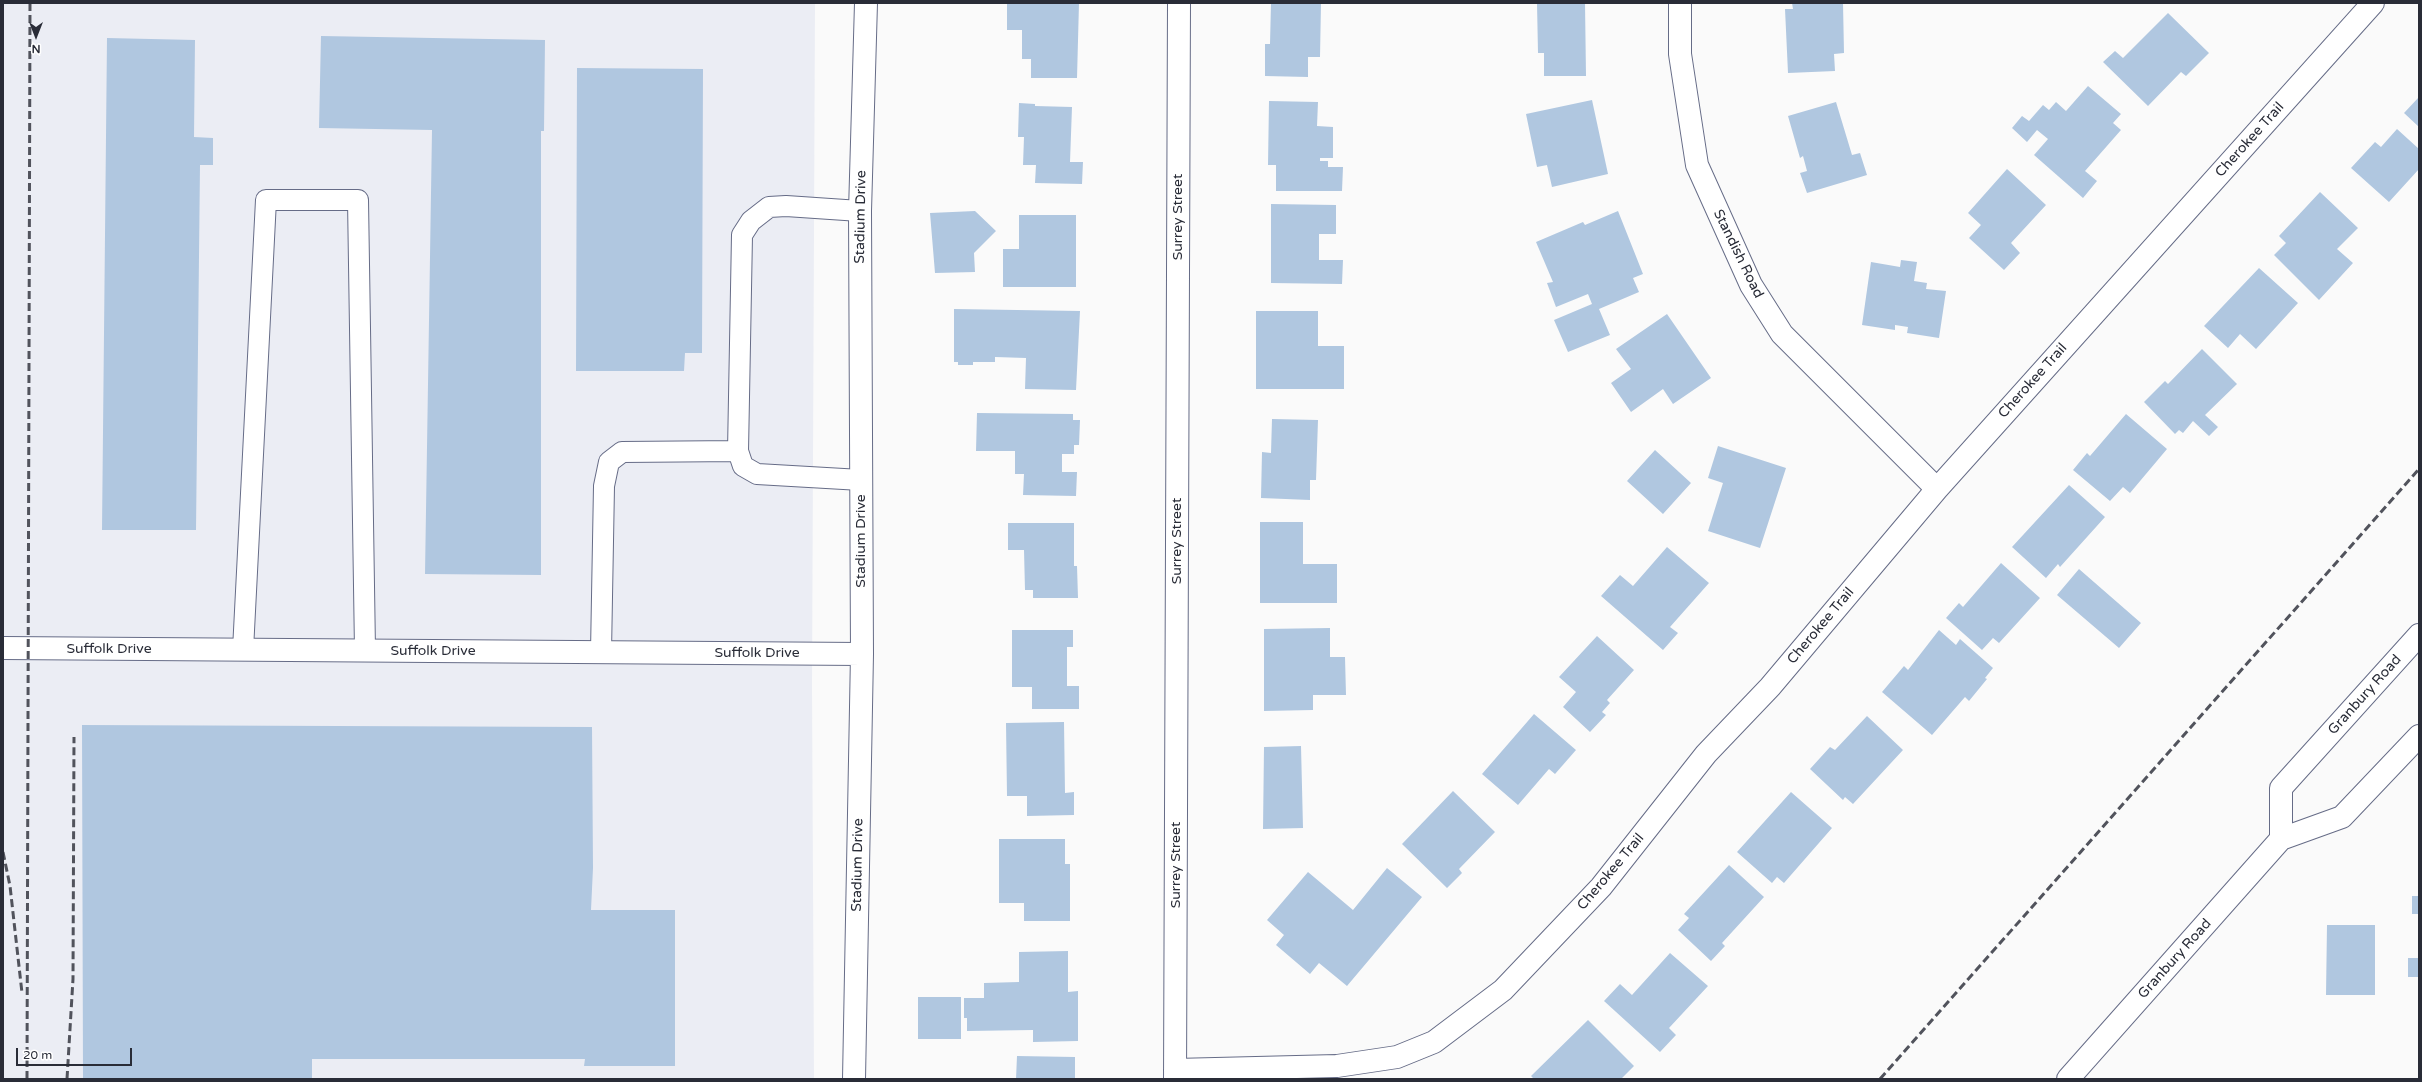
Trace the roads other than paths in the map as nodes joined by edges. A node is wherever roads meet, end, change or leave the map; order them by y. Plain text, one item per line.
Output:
1 (866, 3) edge
2 (1179, 3) edge
3 (1680, 3) edge
4 (2373, 3) edge
5 (860, 211) junction
6 (738, 451) junction
7 (861, 480) junction
8 (1937, 489) junction
9 (2419, 635) edge
10 (3, 648) edge
11 (243, 650) junction
12 (365, 650) junction
13 (601, 652) junction
14 (862, 654) junction
15 (2419, 736) edge
16 (2281, 839) junction
17 (1175, 1075) edge
18 (854, 1079) edge
19 (2068, 1079) edge

1 - 5 street, Stadium Drive
2 - 17 street, Surrey Street
3 - 8 street, Standish Road
4 - 8 street, Cherokee Trail
5 - 6 lane
5 - 7 street, Stadium Drive
6 - 7 lane
6 - 13 lane
7 - 14 street, Stadium Drive
8 - 17 street, Cherokee Trail
9 - 16 street, Granbury Road
10 - 11 street, Suffolk Drive
11 - 12 street, Suffolk Drive
11 - 12 lane
12 - 13 street, Suffolk Drive
13 - 14 street, Suffolk Drive
14 - 18 street, Stadium Drive
15 - 16 street, Granbury Road
16 - 19 street, Granbury Road

